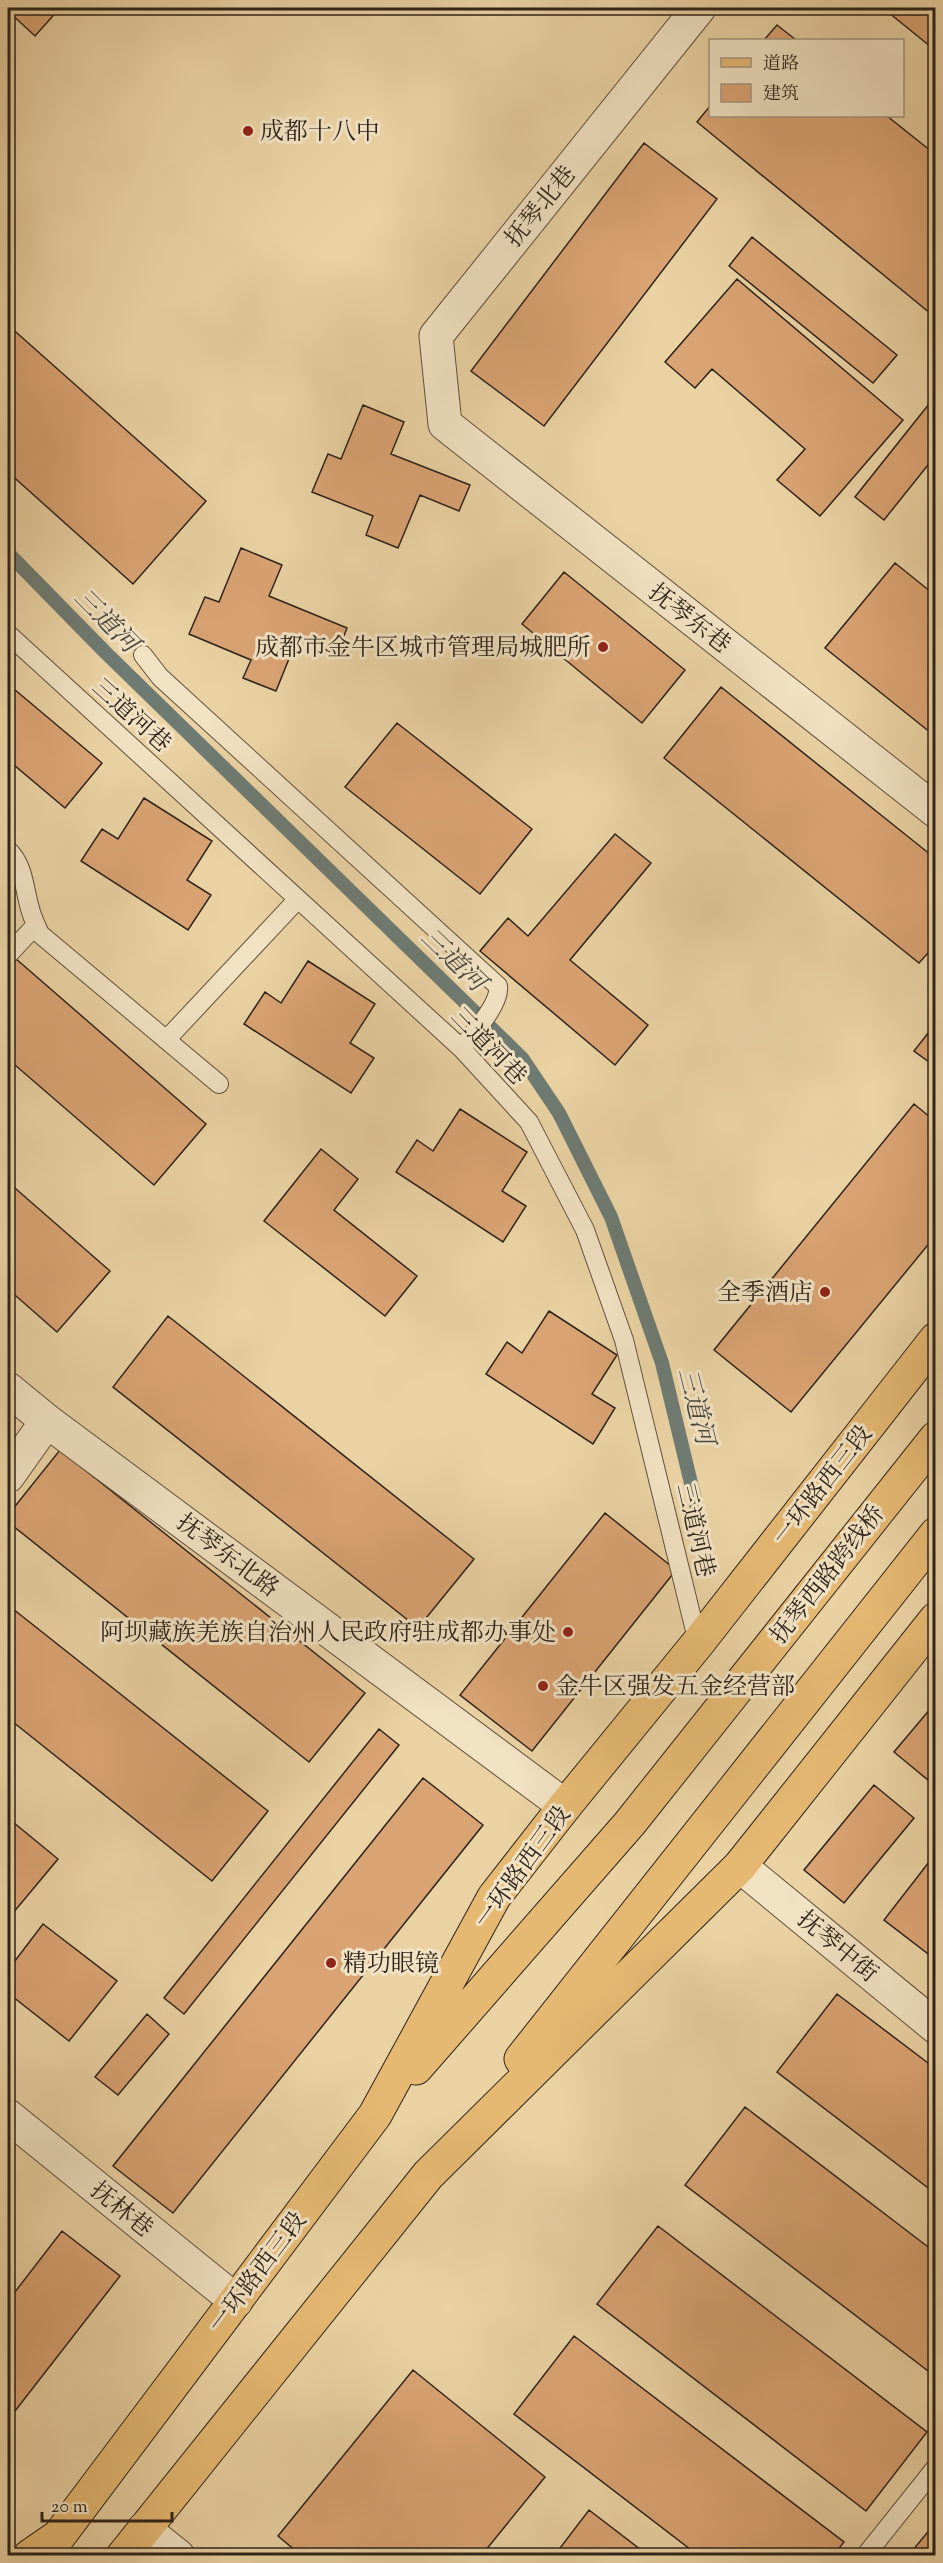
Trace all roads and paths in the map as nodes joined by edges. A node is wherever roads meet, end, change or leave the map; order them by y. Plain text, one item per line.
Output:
1 (699, 8) edge
2 (445, 424) joint
3 (8, 634) edge
4 (143, 655) dead end
5 (936, 811) edge
6 (8, 850) edge
7 (298, 899) junction
8 (36, 925) junction
9 (8, 955) edge
10 (166, 1040) junction
11 (466, 1043) junction
12 (219, 1084) dead end
13 (936, 1339) edge
14 (8, 1389) edge
15 (47, 1421) junction
16 (936, 1438) edge
17 (8, 1476) edge
18 (936, 1534) edge
19 (936, 1619) edge
20 (698, 1643) junction
21 (565, 1806) junction
22 (740, 1866) junction
23 (936, 2027) edge
24 (375, 2115) junction
25 (8, 2116) edge
26 (428, 2175) junction
27 (236, 2301) junction
28 (936, 2467) edge
29 (144, 2529) junction
30 (51, 2546) edge
31 (30, 2556) edge
32 (123, 2556) edge
33 (178, 2556) edge
34 (865, 2556) edge

1 - 2 street, 抚琴北巷
2 - 5 street, 抚琴东巷
3 - 7 lane, 三道河巷
4 - 11 lane
6 - 8 lane
7 - 10 lane
7 - 11 lane, 三道河巷
8 - 9 lane
8 - 10 lane
10 - 12 lane
11 - 20 lane, 三道河巷
13 - 20 main road, 一环路西三段
14 - 15 street, 抚琴东北路
15 - 17 street
15 - 21 street, 抚琴东北路
16 - 24 main road, 抚琴西路跨线桥
18 - 26 main road
19 - 22 main road
20 - 21 main road, 一环路西三段
21 - 24 main road, 一环路西三段
22 - 23 street, 抚琴中街
22 - 26 main road
24 - 27 main road, 一环路西三段
25 - 27 street, 抚林巷
26 - 29 main road
27 - 30 main road, 一环路西三段
28 - 34 lane
29 - 32 main road
29 - 33 street
30 - 31 main road, 一环路西三段

